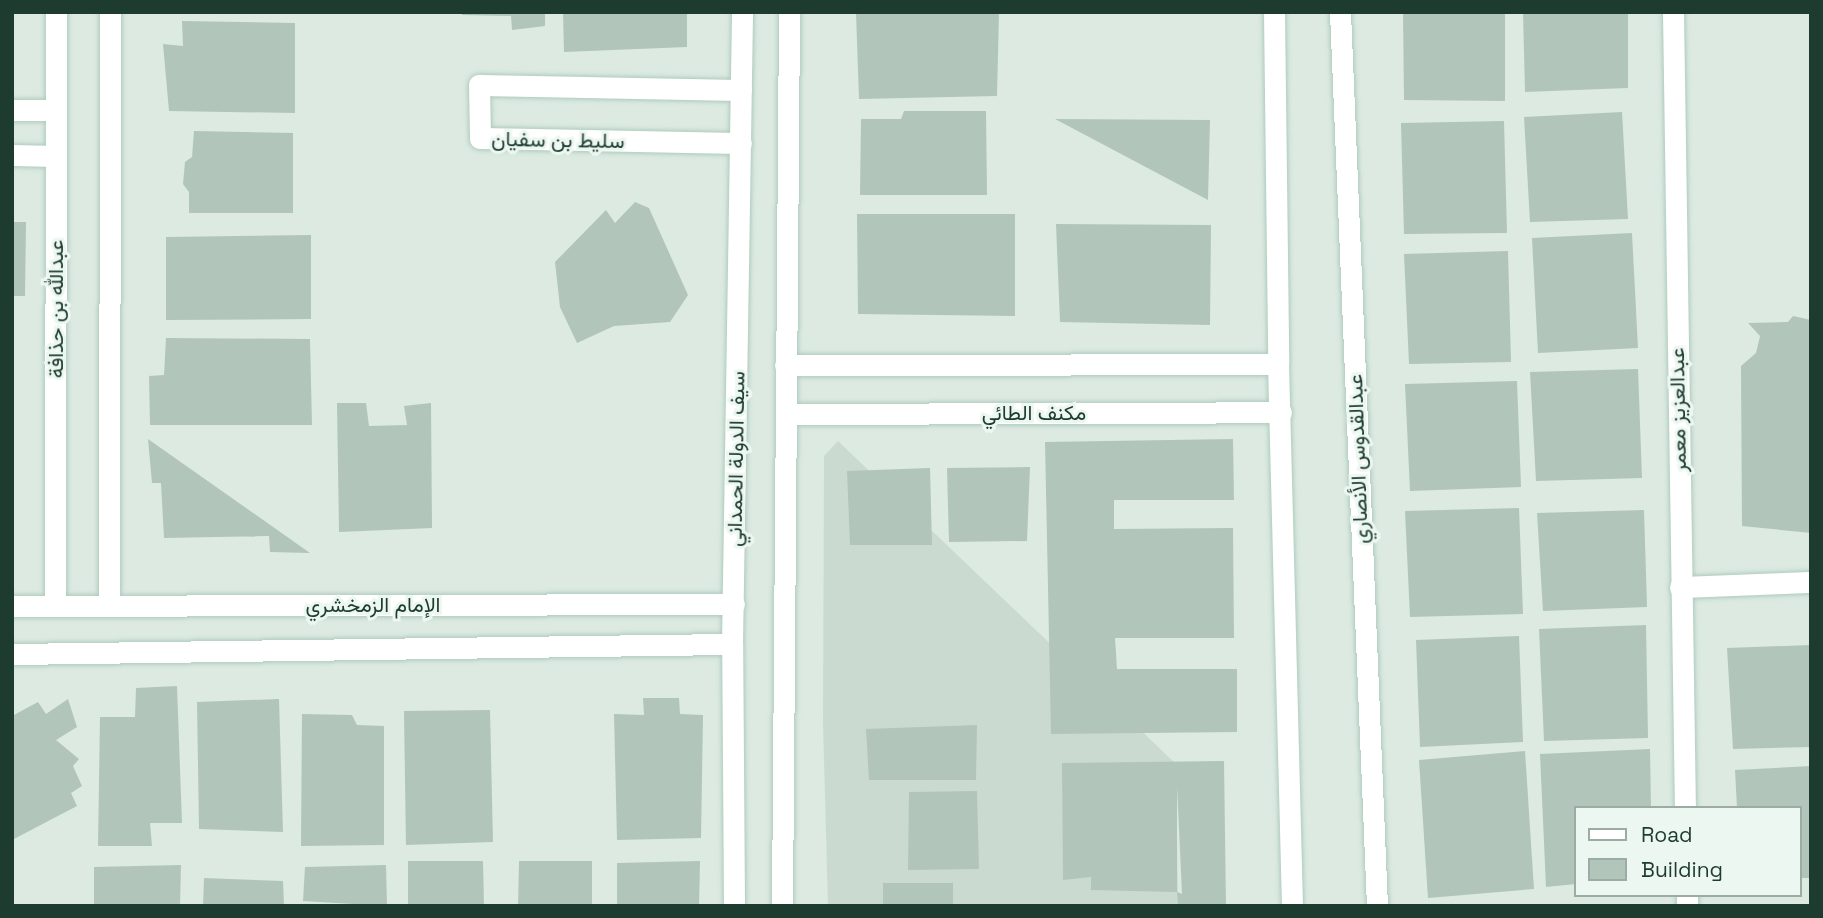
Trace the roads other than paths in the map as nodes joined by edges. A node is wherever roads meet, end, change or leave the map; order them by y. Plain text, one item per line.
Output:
1 (56, 12) edge
2 (110, 12) edge
3 (742, 12) edge
4 (789, 12) edge
5 (1274, 12) edge
6 (1340, 12) edge
7 (1673, 12) edge
8 (741, 90) junction
9 (12, 110) edge
10 (55, 110) junction
11 (741, 143) junction
12 (12, 155) edge
13 (56, 156) junction
14 (1278, 364) junction
15 (785, 365) junction
16 (1281, 412) junction
17 (787, 414) junction
18 (1811, 582) edge
19 (1680, 587) junction
20 (734, 604) junction
21 (12, 606) edge
22 (55, 606) junction
23 (108, 606) junction
24 (732, 643) junction
25 (12, 653) edge
26 (1685, 806) edge
27 (734, 906) edge
28 (782, 906) edge
29 (1292, 906) edge
30 (1377, 906) edge

1 - 10 street, عبدالله بن حذافة
2 - 23 street
3 - 8 street, سيف الدولة الحمداني
4 - 15 street
5 - 14 street
6 - 30 street, عبدالقدوس الأنصاري
7 - 19 street, عبدالعزيز معمر
8 - 11 street, سيف الدولة الحمداني
8 - 11 street, سليط بن سفيان
9 - 10 street
10 - 13 street, عبدالله بن حذافة
11 - 20 street, سيف الدولة الحمداني
12 - 13 street
13 - 22 street, عبدالله بن حذافة
14 - 15 street
14 - 16 street
15 - 17 street
16 - 17 street, مكنف الطائي
16 - 29 street
17 - 28 street
18 - 19 street
19 - 26 street, عبدالعزيز معمر
20 - 23 street, الإمام الزمخشري
20 - 24 street, سيف الدولة الحمداني
21 - 22 street, الإمام الزمخشري
22 - 23 street, الإمام الزمخشري
24 - 25 street, الإمام الزمخشري
24 - 27 street, سيف الدولة الحمداني

